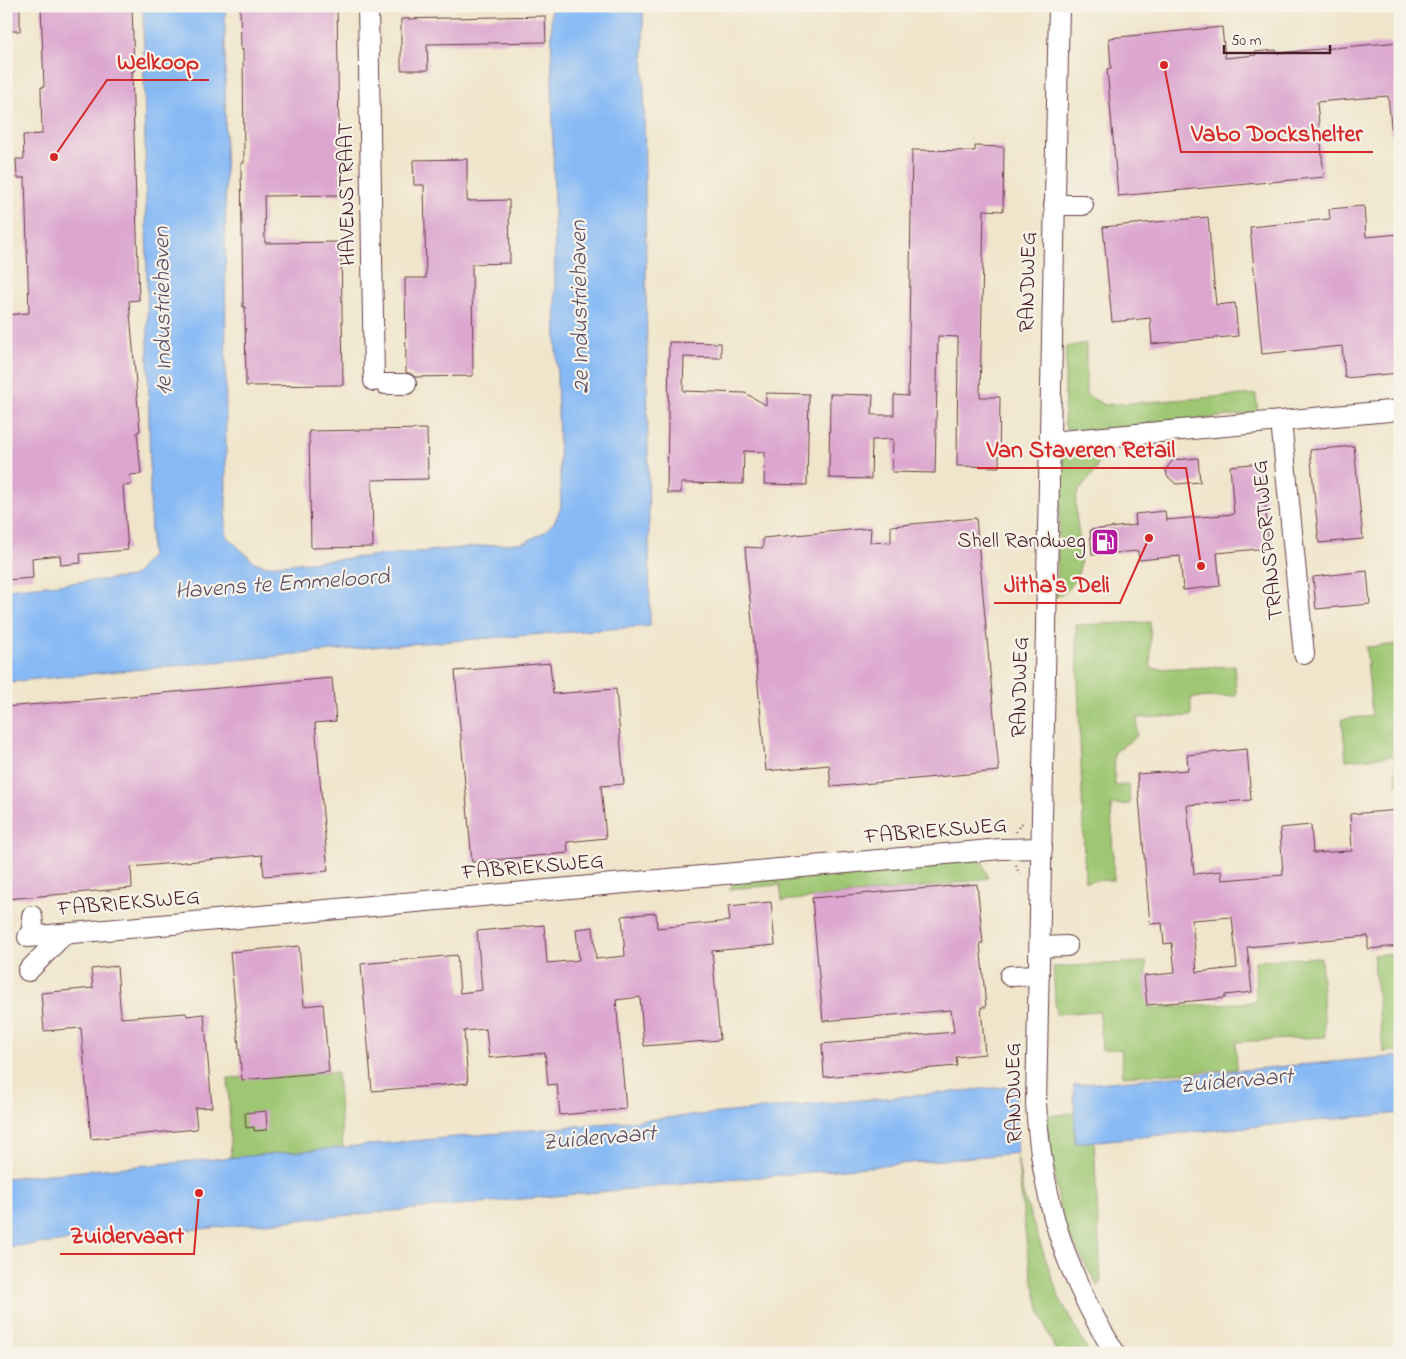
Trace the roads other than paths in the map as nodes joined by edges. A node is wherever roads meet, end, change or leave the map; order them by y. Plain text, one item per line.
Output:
1 (368, 6) edge
2 (1058, 6) edge
3 (1054, 205) junction
4 (1084, 205) dead end
5 (406, 384) dead end
6 (1400, 410) edge
7 (1281, 421) junction
8 (1050, 442) junction
9 (1304, 654) dead end
10 (1042, 848) junction
11 (32, 916) dead end
12 (64, 934) junction
13 (1067, 946) dead end
14 (1040, 947) junction
15 (28, 971) dead end
16 (1039, 975) junction
17 (1010, 976) dead end
18 (1115, 1353) edge

1 - 5 street, HAVENSTRAAT
2 - 3 street, RANDWEG
3 - 4 street
3 - 8 street, RANDWEG
6 - 7 street
7 - 8 street
7 - 9 street, TRANSPORTWEG
8 - 10 street, RANDWEG
10 - 12 street, FABRIEKSWEG
10 - 14 street, RANDWEG
11 - 12 street, FABRIEKSWEG
12 - 15 street
13 - 14 street
14 - 16 street, RANDWEG
16 - 17 street
16 - 18 street, RANDWEG

